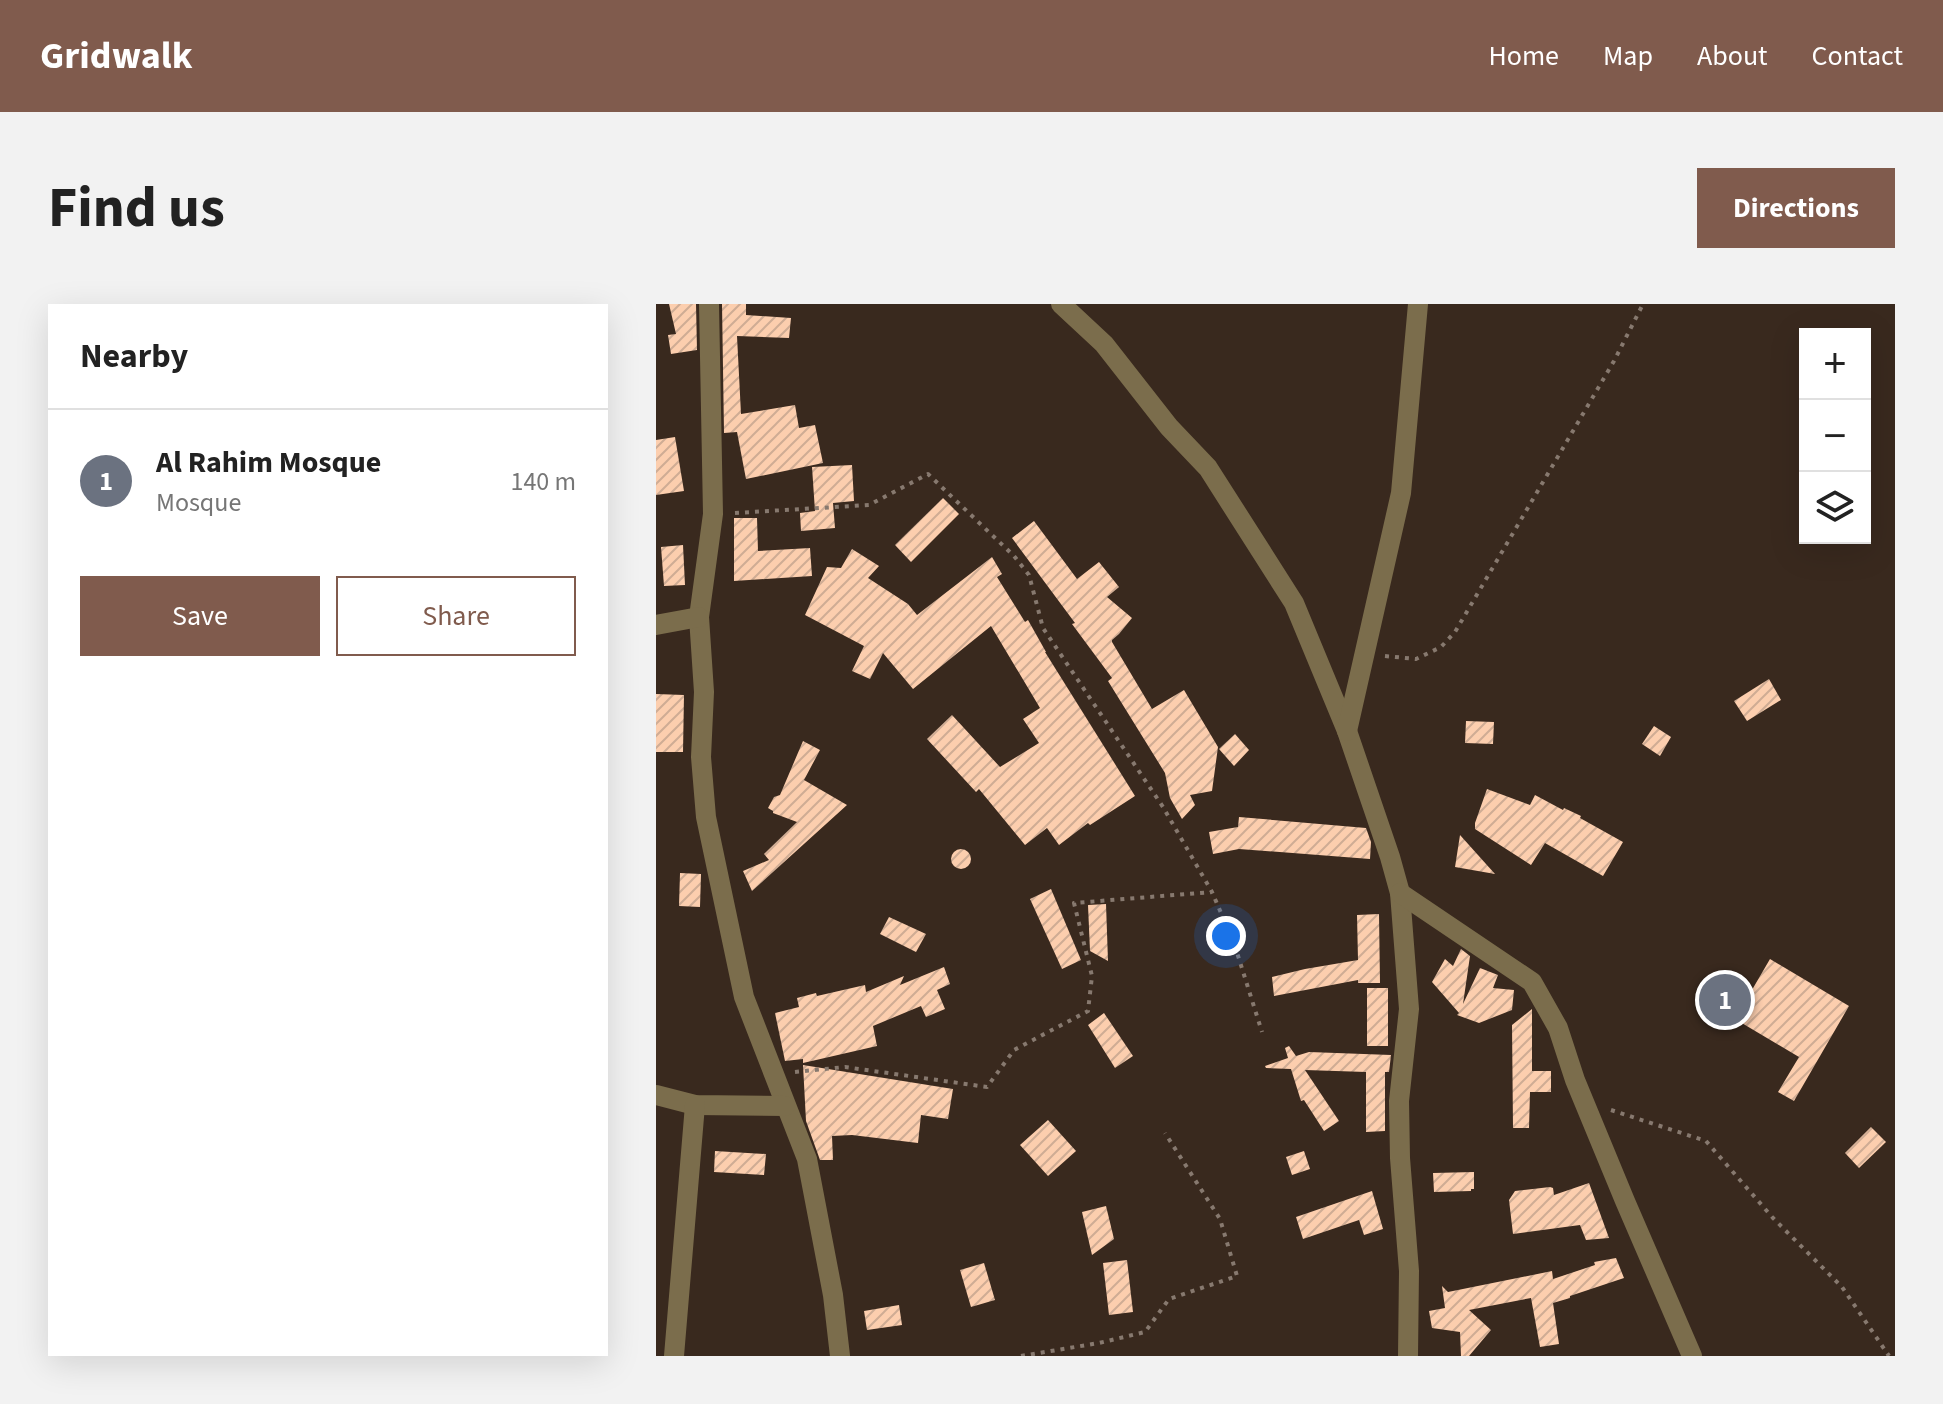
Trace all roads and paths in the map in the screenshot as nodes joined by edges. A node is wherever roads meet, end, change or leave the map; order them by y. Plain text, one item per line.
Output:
1 (709, 304) edge
2 (1061, 304) edge
3 (1418, 304) edge
4 (1643, 304) edge
5 (713, 514) junction
6 (699, 617) junction
7 (656, 625) edge
8 (1365, 654) junction
9 (1347, 731) junction
10 (1212, 892) junction
11 (1400, 893) junction
12 (1262, 1032) dead end
13 (775, 1074) junction
14 (656, 1095) edge
15 (695, 1105) junction
16 (785, 1106) junction
17 (1609, 1109) dead end
18 (1165, 1133) dead end
19 (674, 1356) edge
20 (840, 1356) edge
21 (1021, 1356) edge
22 (1408, 1356) edge
23 (1692, 1356) edge
24 (1889, 1356) edge

1 - 5 street
2 - 9 street
3 - 8 street
4 - 8 path
5 - 6 street
5 - 10 path
6 - 7 street
6 - 13 street
8 - 9 street
9 - 11 street
10 - 12 path
10 - 13 path
11 - 22 street
11 - 23 street
13 - 16 street
14 - 15 street
15 - 16 street
15 - 19 street
16 - 20 street
17 - 24 path
18 - 21 path

